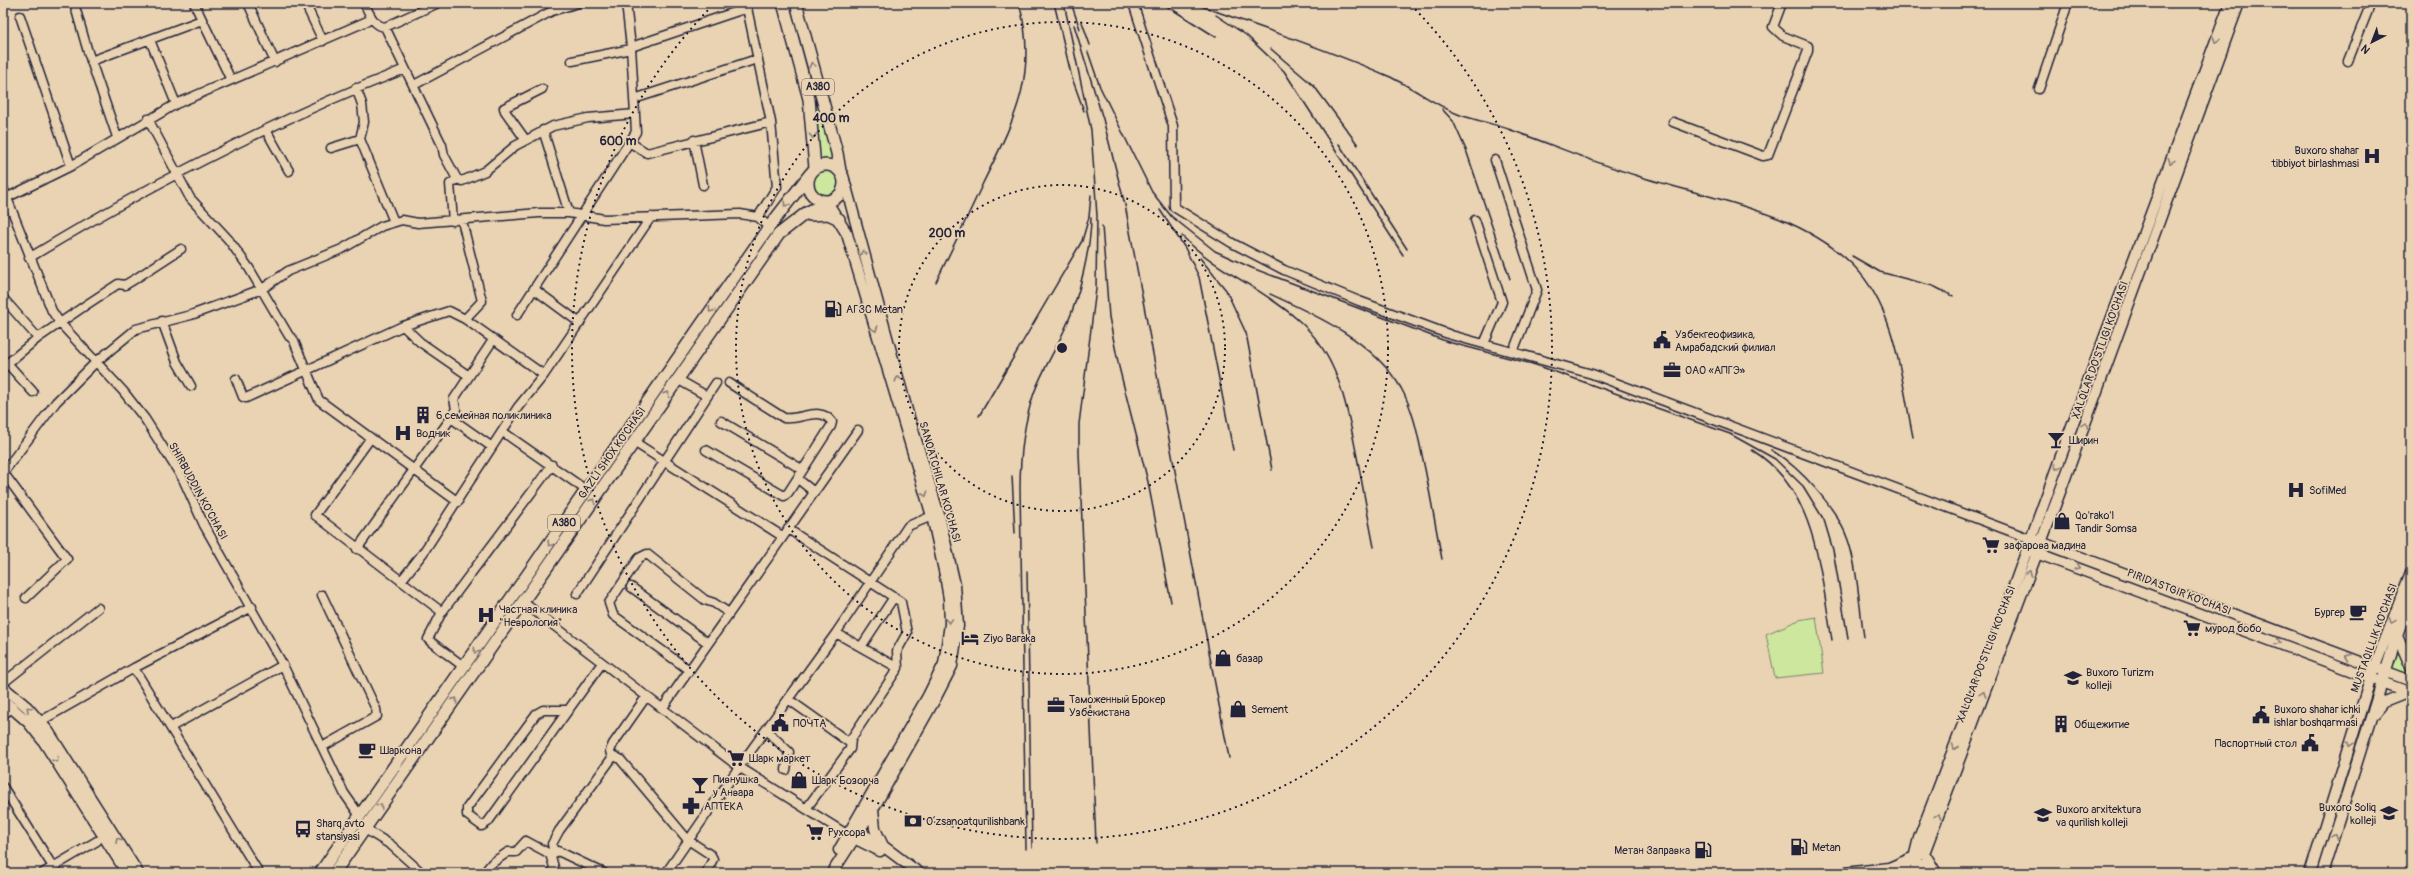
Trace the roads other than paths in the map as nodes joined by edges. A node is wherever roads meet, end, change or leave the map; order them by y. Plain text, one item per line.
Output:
1 (74, 3) edge
2 (194, 3) edge
3 (248, 3) edge
4 (305, 3) edge
5 (364, 3) edge
6 (437, 3) edge
7 (578, 3) edge
8 (626, 3) edge
9 (783, 3) edge
10 (796, 3) edge
11 (1133, 3) edge
12 (1782, 3) edge
13 (2068, 3) edge
14 (2230, 3) edge
15 (2239, 3) edge
16 (2371, 3) edge
17 (746, 5) edge
18 (20, 16) dead end
19 (372, 19) junction
20 (202, 20) junction
21 (385, 27) junction
22 (150, 40) junction
23 (323, 41) junction
24 (631, 48) junction
25 (757, 59) junction
26 (91, 61) junction
27 (790, 61) dead end
28 (2348, 61) dead end
29 (275, 62) junction
30 (572, 62) dead end
31 (405, 69) junction
32 (801, 70) junction
33 (231, 80) junction
34 (414, 85) junction
35 (356, 88) junction
36 (542, 89) dead end
37 (2038, 89) dead end
38 (634, 99) junction
39 (176, 104) junction
40 (635, 114) junction
41 (148, 120) junction
42 (771, 122) junction
43 (1673, 122) dead end
44 (266, 130) junction
45 (543, 130) junction
46 (117, 137) junction
47 (360, 139) junction
48 (525, 139) junction
49 (694, 140) junction
50 (629, 142) junction
51 (331, 148) dead end
52 (1495, 160) dead end
53 (70, 166) junction
54 (289, 171) dead end
55 (812, 171) junction
56 (840, 171) junction
57 (178, 174) junction
58 (457, 179) junction
59 (845, 183) junction
60 (703, 185) dead end
61 (4, 194) edge
62 (827, 202) junction
63 (569, 213) junction
64 (583, 215) junction
65 (652, 216) junction
66 (758, 217) junction
67 (800, 218) junction
68 (839, 219) junction
69 (1475, 220) dead end
70 (453, 221) junction
71 (462, 221) junction
72 (394, 222) junction
73 (769, 227) junction
74 (181, 249) dead end
75 (29, 258) junction
76 (262, 289) junction
77 (534, 289) junction
78 (3, 300) edge
79 (517, 315) dead end
80 (465, 319) junction
81 (162, 321) junction
82 (60, 323) junction
83 (580, 323) junction
84 (403, 326) junction
85 (38, 338) junction
86 (493, 340) junction
87 (1484, 344) junction
88 (1513, 352) junction
89 (96, 362) junction
90 (5, 365) edge
91 (307, 372) junction
92 (544, 375) junction
93 (469, 376) junction
94 (677, 379) junction
95 (236, 380) dead end
96 (716, 383) dead end
97 (729, 383) dead end
98 (191, 386) dead end
99 (33, 392) dead end
100 (707, 396) junction
101 (904, 415) junction
102 (451, 418) junction
103 (721, 421) dead end
104 (858, 430) dead end
105 (503, 432) junction
106 (370, 439) junction
107 (634, 442) junction
108 (492, 447) junction
109 (706, 450) dead end
110 (666, 460) junction
111 (552, 465) junction
112 (415, 470) junction
113 (803, 470) junction
114 (3, 472) edge
115 (798, 478) junction
116 (586, 490) junction
117 (814, 492) junction
118 (458, 502) junction
119 (932, 516) junction
120 (788, 529) junction
121 (782, 536) junction
122 (2034, 540) junction
123 (357, 549) junction
124 (2032, 551) junction
125 (2411, 572) edge
126 (401, 581) junction
127 (869, 582) junction
128 (630, 587) dead end
129 (577, 594) dead end
130 (322, 595) dead end
131 (2411, 596) edge
132 (894, 597) junction
133 (26, 598) dead end
134 (523, 602) junction
135 (252, 607) junction
136 (98, 608) dead end
137 (442, 612) junction
138 (729, 613) junction
139 (2213, 613) junction
140 (836, 633) junction
141 (2397, 635) junction
142 (708, 643) junction
143 (861, 647) junction
144 (459, 663) dead end
145 (602, 663) junction
146 (283, 665) junction
147 (2375, 667) junction
148 (2411, 667) edge
149 (134, 668) junction
150 (898, 668) junction
151 (689, 670) junction
152 (2385, 672) junction
153 (2371, 677) junction
154 (2411, 681) edge
155 (2382, 682) junction
156 (3, 683) edge
157 (3, 687) edge
158 (2410, 692) edge
159 (646, 697) junction
160 (788, 699) junction
161 (3, 700) edge
162 (13, 707) junction
163 (662, 709) junction
164 (569, 710) junction
165 (3, 715) edge
166 (2372, 718) junction
167 (41, 722) junction
168 (171, 727) junction
169 (766, 730) junction
170 (850, 743) junction
171 (322, 747) junction
172 (612, 755) junction
173 (739, 767) junction
174 (786, 770) dead end
175 (3, 787) edge
176 (864, 803) junction
177 (806, 809) junction
178 (873, 809) junction
179 (360, 816) junction
180 (865, 821) junction
181 (365, 829) junction
182 (854, 835) junction
183 (872, 839) junction
184 (688, 840) junction
185 (97, 841) dead end
186 (880, 847) junction
187 (552, 854) junction
188 (1927, 857) junction
189 (1914, 858) junction
190 (53, 867) junction
191 (1922, 870) edge
192 (43, 873) edge
193 (127, 873) edge
194 (138, 873) edge
195 (259, 873) edge
196 (320, 873) edge
197 (334, 873) edge
198 (422, 873) edge
199 (484, 873) edge
200 (552, 873) edge
201 (604, 873) edge
202 (666, 873) edge
203 (706, 873) edge
204 (825, 873) edge
205 (832, 873) edge
206 (909, 873) edge
207 (919, 873) edge
208 (1845, 873) edge
209 (1882, 873) edge
210 (1936, 873) edge
211 (2310, 873) edge
212 (2322, 873) edge

1 - 26 street
2 - 20 street
3 - 29 street
4 - 23 street
5 - 19 street
6 - 21 street
7 - 34 street
8 - 24 street
9 - 32 highway, A380
56 -> 10 highway, A380
11 - 87 street
12 - 43 street
13 - 37 street
14 -> 122 main road, XALQLAR DO'STLIGI KO'CHASI
122 -> 15 main road, XALQLAR DO'STLIGI KO'CHASI
16 - 28 street
17 - 24 street
17 - 25 street
18 - 53 street
19 - 21 street
19 - 23 street
20 - 22 street
20 - 33 street
21 - 31 street
22 - 26 street
22 - 39 street
23 - 29 street
24 - 30 street
24 - 38 street
25 - 38 street
25 - 42 street
26 - 46 street
27 - 32 highway
29 - 33 street
31 - 34 street
31 - 35 street
32 -> 55 highway, A380
33 - 39 street
34 - 58 street
35 - 44 street
35 - 47 street
36 - 48 street
38 - 40 street
39 - 41 street
40 - 45 street
40 - 50 street
41 - 46 street
41 - 57 street
42 - 49 street
42 - 66 street
44 - 54 street
44 - 57 street
45 - 48 street
45 - 63 street
46 - 53 street
47 - 51 street
47 - 72 street
48 - 58 street
49 - 50 street
49 - 60 street
50 - 64 street
52 - 88 street
53 - 61 street
55 - 56 highway
55 - 62 highway
55 -> 73 highway, GAZLI SHOX KO'CHASI / A380
56 - 59 highway
57 - 75 street
57 - 76 street
58 - 70 street
59 - 62 highway
101 -> 59 main road, SANOATCHILAR KO'CHASI
61 - 75 street, SHIRBUDDIN KO'CHASI
62 - 67 highway, GAZLI SHOX KO'CHASI / A380
62 - 68 main road
63 - 64 street
63 - 71 street
64 - 65 street
64 - 77 street
65 - 66 street
65 - 83 street
66 - 73 street
67 - 68 highway
67 - 94 highway, GAZLI SHOX KO'CHASI / A380
68 -> 101 main road
69 - 87 street
70 - 71 street
70 - 72 street
71 - 80 street
72 - 76 street
73 -> 116 highway, GAZLI SHOX KO'CHASI / A380
74 - 82 street
75 - 82 street, SHIRBUDDIN KO'CHASI
76 - 81 street
76 - 91 street
77 - 79 street
77 - 83 street
78 - 85 street
80 - 84 street
80 - 86 street
81 - 89 street
81 - 98 street
82 - 85 street
82 - 89 street, SHIRBUDDIN KO'CHASI
83 - 92 street
84 - 91 street
84 - 93 street
85 - 90 street
86 - 92 street
86 - 93 street
87 - 88 street
88 - 122 street
89 - 114 street
89 - 135 street, SHIRBUDDIN KO'CHASI
90 - 99 street
91 - 95 street
91 - 106 street
92 - 105 street
93 - 102 street
94 - 100 street
107 -> 94 highway, GAZLI SHOX KO'CHASI / A380
96 - 100 street
97 - 113 street
100 - 110 street
101 -> 119 main road, SANOATCHILAR KO'CHASI
101 - 178 main road, SANOATCHILAR KO'CHASI
102 - 108 street
102 - 112 street
103 - 113 street
104 - 117 street
105 - 108 street
105 - 111 street
106 - 112 street
106 - 123 street
107 - 110 street
134 -> 107 highway, GAZLI SHOX KO'CHASI / A380
108 - 118 street
109 - 115 street
110 - 121 street
110 - 129 street
111 - 116 street
111 - 137 street
112 - 118 street
112 - 123 street
113 - 115 street
114 - 133 street
115 - 117 street
116 -> 179 highway, GAZLI SHOX KO'CHASI / A380
117 - 120 street
118 - 126 street
119 - 127 street
119 -> 176 main road, SANOATCHILAR KO'CHASI
120 - 121 street
120 - 127 street
121 - 138 street
122 - 124 main road, XALQLAR DO'STLIGI KO'CHASI
122 - 139 main road, PIRIDASTGIR KO'CHASI
123 - 126 street
124 -> 139 main road, PIRIDASTGIR KO'CHASI
188 -> 124 main road, XALQLAR DO'STLIGI KO'CHASI
124 -> 189 main road, XALQLAR DO'STLIGI KO'CHASI
125 -> 147 main road, MUSTAQILLIK KO'CHASI
126 - 137 street
127 - 132 street
127 - 140 street
128 - 142 street
130 - 171 street
131 - 141 main road, MUSTAQILLIK KO'CHASI
132 - 143 street
132 - 150 street
134 - 145 street
181 -> 134 highway, GAZLI SHOX KO'CHASI / A380
135 - 146 street, SHIRBUDDIN KO'CHASI
135 - 149 street
136 - 156 street
137 - 144 street
138 - 142 street
138 - 151 street
147 -> 139 main road, PIRIDASTGIR KO'CHASI
139 -> 153 main road, PIRIDASTGIR KO'CHASI
140 - 143 street
140 - 160 street
141 - 148 main road
141 - 152 main road, MUSTAQILLIK KO'CHASI
142 - 151 street
143 - 150 street
145 - 159 street
145 - 164 street
146 - 168 street
146 - 171 street, SHIRBUDDIN KO'CHASI
147 - 152 main road, PIRIDASTGIR KO'CHASI
147 - 153 main road, MUSTAQILLIK KO'CHASI
149 - 167 street
149 - 168 street
150 - 170 street
151 - 163 street
152 - 154 main road, PIRIDASTGIR KO'CHASI
152 - 155 main road, MUSTAQILLIK KO'CHASI
153 - 155 main road, PIRIDASTGIR KO'CHASI
153 -> 211 main road, MUSTAQILLIK KO'CHASI
155 - 158 main road, PIRIDASTGIR KO'CHASI
155 - 166 main road, MUSTAQILLIK KO'CHASI
167 -> 157 main road
158 - 166 main road
159 - 163 street
159 - 172 street
160 - 169 street
160 - 170 street
161 - 162 main road
162 - 165 street
162 -> 193 main road
163 - 173 street
164 - 164 street
212 -> 166 main road, MUSTAQILLIK KO'CHASI
194 -> 167 main road
168 - 195 street
169 - 173 street
169 - 174 street
170 - 177 street
171 - 179 street, SHIRBUDDIN KO'CHASI
172 - 184 street
172 - 187 street
173 - 177 street
173 - 184 street
175 - 190 street
176 - 180 main road
176 - 182 main road, SANOATCHILAR KO'CHASI
177 - 182 street
178 - 180 main road, SANOATCHILAR KO'CHASI
178 - 186 main road
179 - 196 highway, GAZLI SHOX KO'CHASI / A380
180 - 182 main road, SANOATCHILAR KO'CHASI
180 - 183 main road
181 - 197 highway, GAZLI SHOX KO'CHASI / A380
181 - 198 street
182 - 183 main road
182 - 186 main road
182 - 204 main road
182 - 205 main road
183 - 186 main road
184 - 202 street
184 - 203 street
185 - 190 street
186 - 206 main road
186 - 207 main road
187 - 199 street
187 - 200 street
187 - 201 street
188 - 189 main road
188 - 191 main road
188 - 210 main road
189 - 191 main road
189 - 208 main road
190 - 192 street
191 - 209 main road

